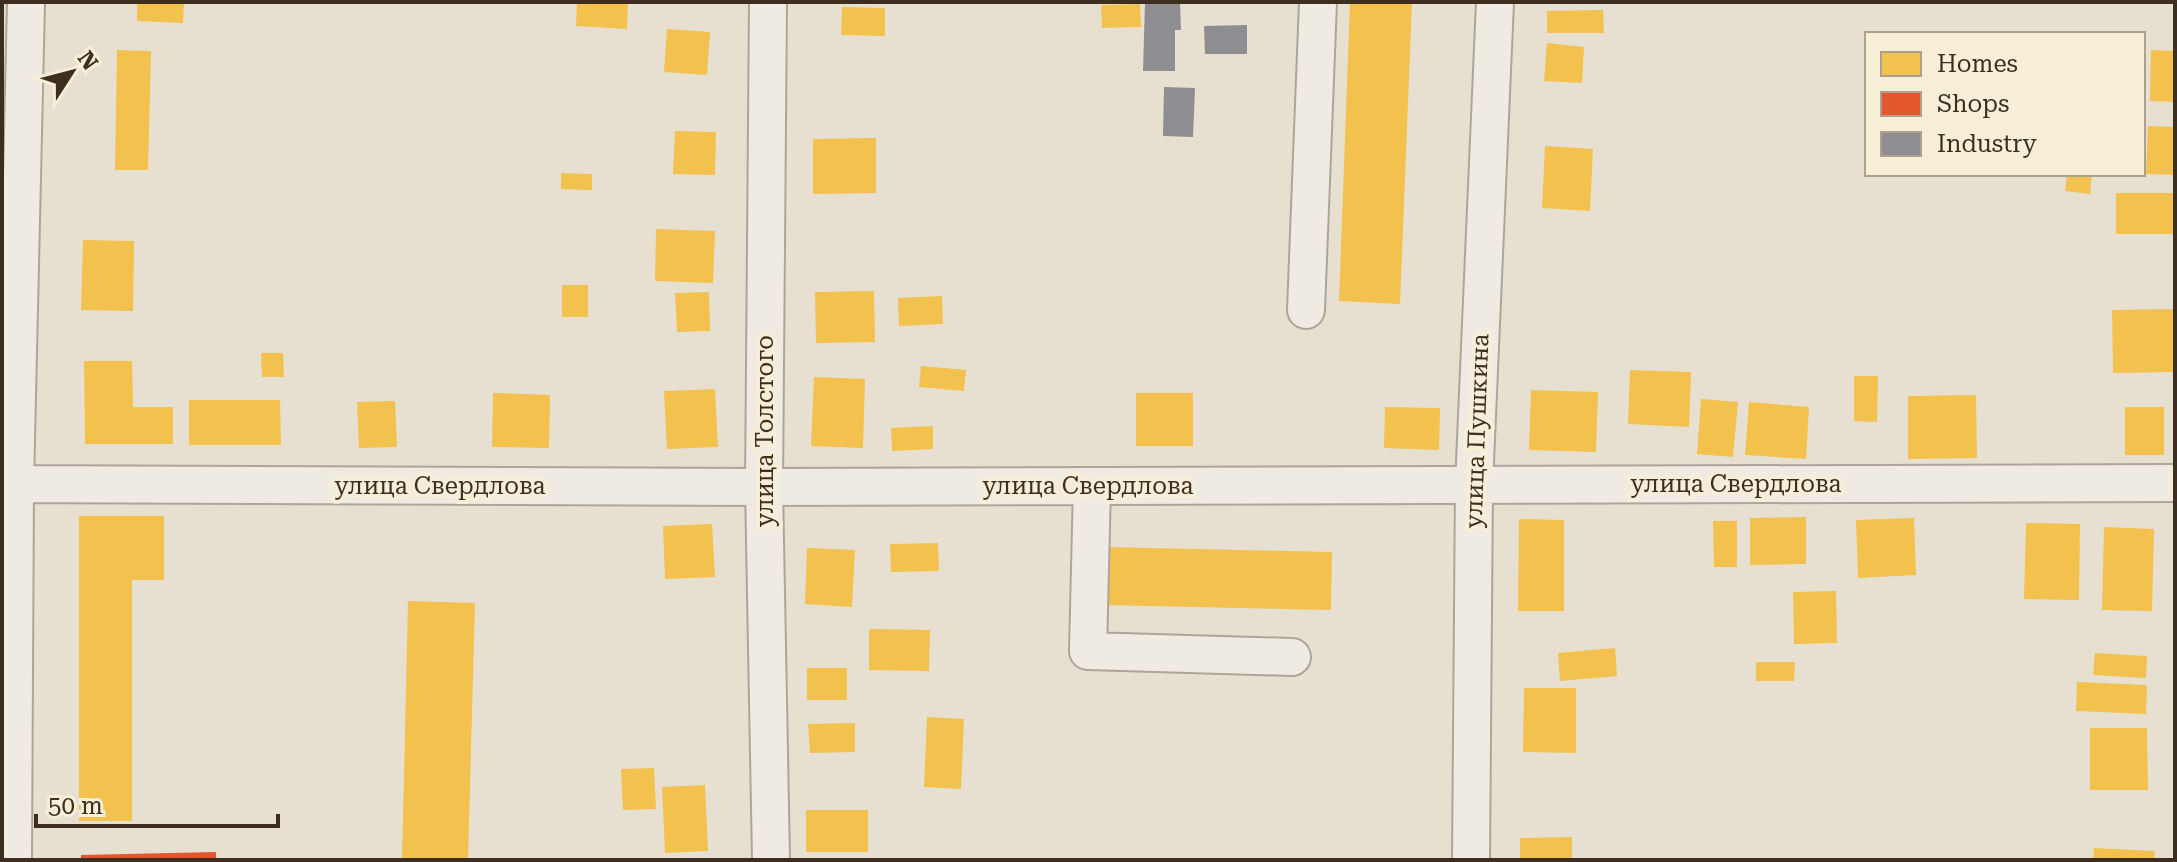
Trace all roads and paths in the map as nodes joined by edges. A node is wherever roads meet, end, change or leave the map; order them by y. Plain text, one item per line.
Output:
1 (26, 2) edge
2 (768, 2) edge
3 (1318, 2) edge
4 (1495, 2) edge
5 (1306, 310) dead end
6 (2175, 483) edge
7 (8, 484) edge
8 (1474, 485) junction
9 (1092, 486) junction
10 (764, 487) junction
11 (1292, 657) dead end
12 (13, 860) edge
13 (771, 860) edge
14 (1471, 860) edge

1 - 7 street
2 - 10 street, улица Толстого
3 - 5 street
4 - 8 street, улица Пушкина
6 - 8 street, улица Свердлова
7 - 10 street, улица Свердлова
7 - 12 street
8 - 9 street, улица Свердлова
8 - 14 street, улица Пушкина
9 - 10 street, улица Свердлова
9 - 11 street
10 - 13 street, улица Толстого

